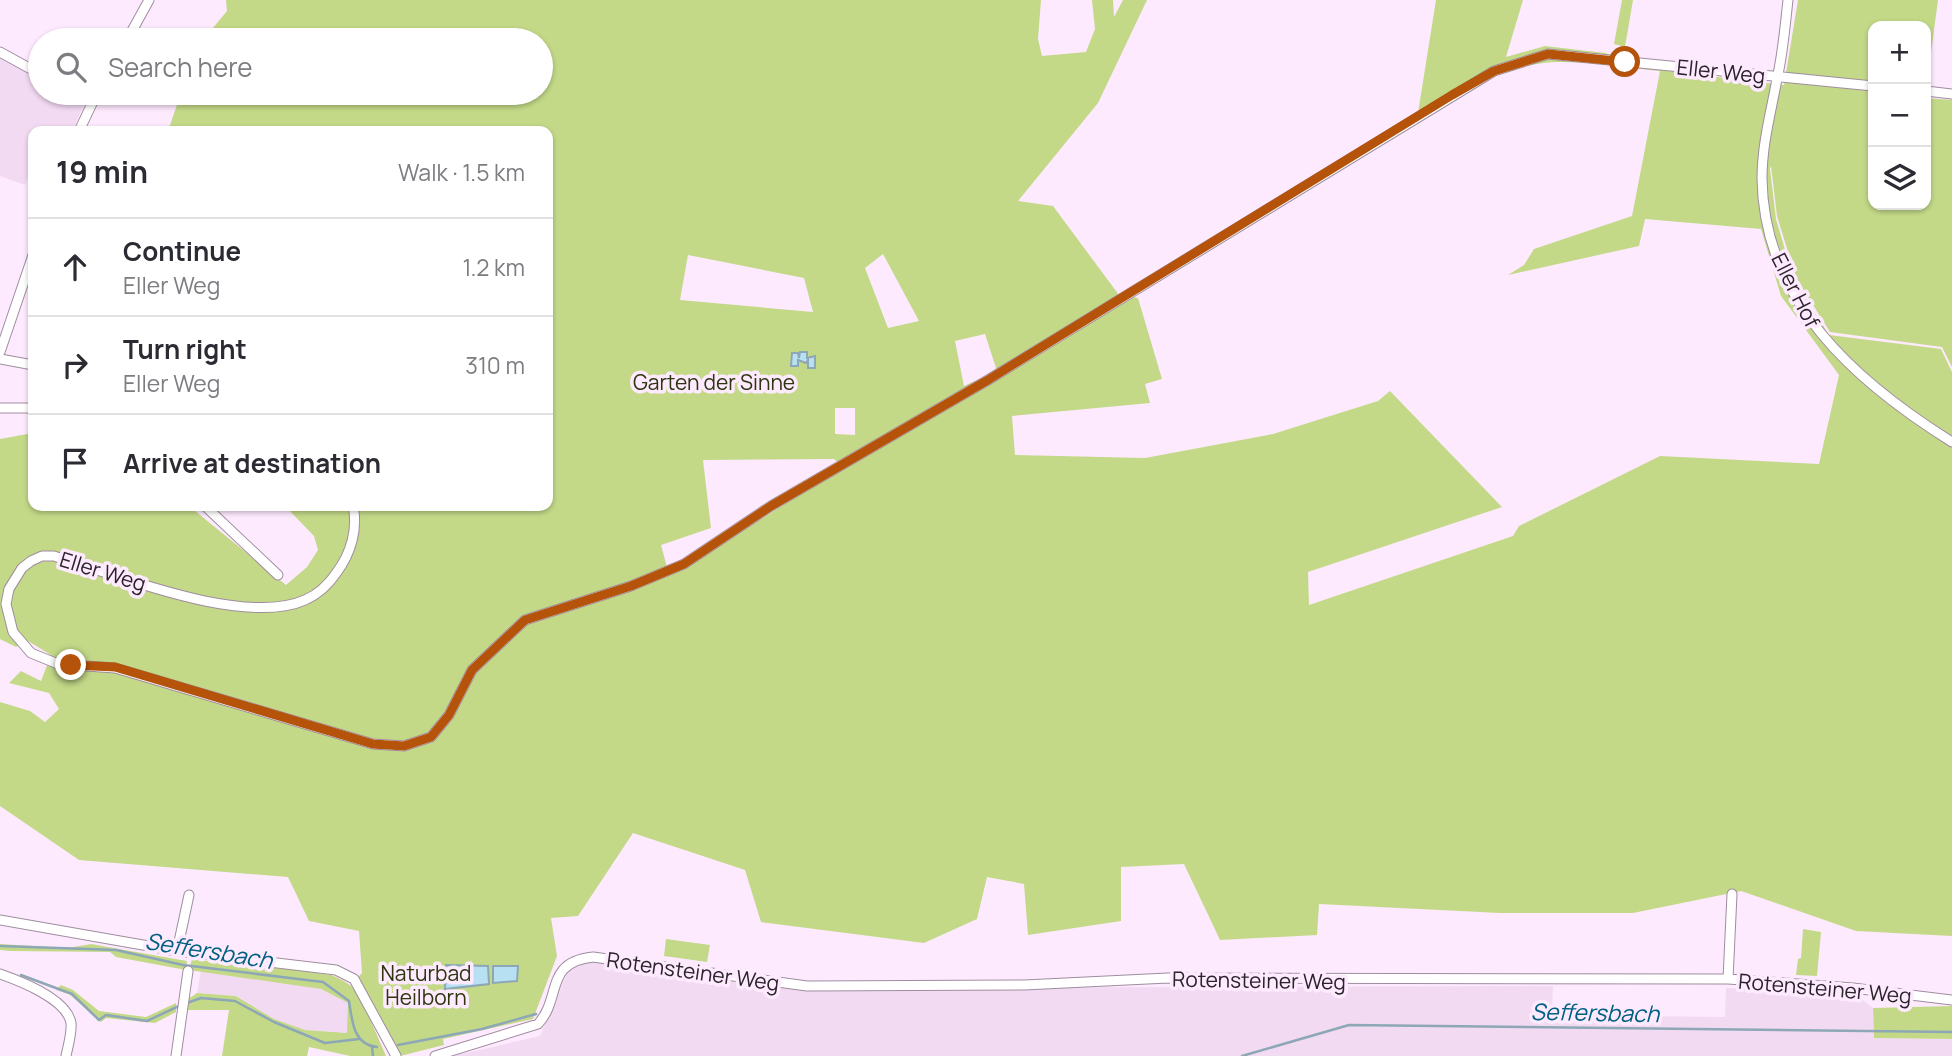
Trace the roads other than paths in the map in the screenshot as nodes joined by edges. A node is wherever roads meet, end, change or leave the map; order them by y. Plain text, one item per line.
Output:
1 (149, 0) edge
2 (1788, 0) edge
3 (134, 28) edge
4 (0, 52) edge
5 (28, 67) edge
6 (1778, 77) junction
7 (1868, 86) edge
8 (1931, 92) edge
9 (1952, 94) edge
10 (91, 105) edge
11 (81, 126) edge
12 (28, 270) edge
13 (0, 352) edge
14 (0, 359) edge
15 (28, 364) edge
16 (0, 408) edge
17 (28, 408) edge
18 (1952, 442) edge
19 (210, 511) edge
20 (353, 511) edge
21 (278, 575) dead end
22 (1732, 894) dead end
23 (189, 895) dead end
24 (0, 920) edge
25 (177, 951) junction
26 (188, 971) dead end
27 (0, 974) edge
28 (1728, 979) junction
29 (1952, 1000) edge
30 (66, 1056) edge
31 (176, 1056) edge
32 (396, 1056) edge
33 (435, 1056) edge

1 - 3 street
2 - 6 street, Eller Hof
4 - 5 street
6 - 7 street, Eller Weg
6 - 18 street, Eller Hof
6 - 20 street, Eller Weg
8 - 9 street
10 - 11 street
12 - 13 street
14 - 15 street
16 - 17 street
19 - 21 street
22 - 28 street
23 - 25 street
24 - 25 street
25 - 32 street
26 - 31 street
27 - 30 street
28 - 29 street, Rotensteiner Weg
28 - 33 street, Rotensteiner Weg

